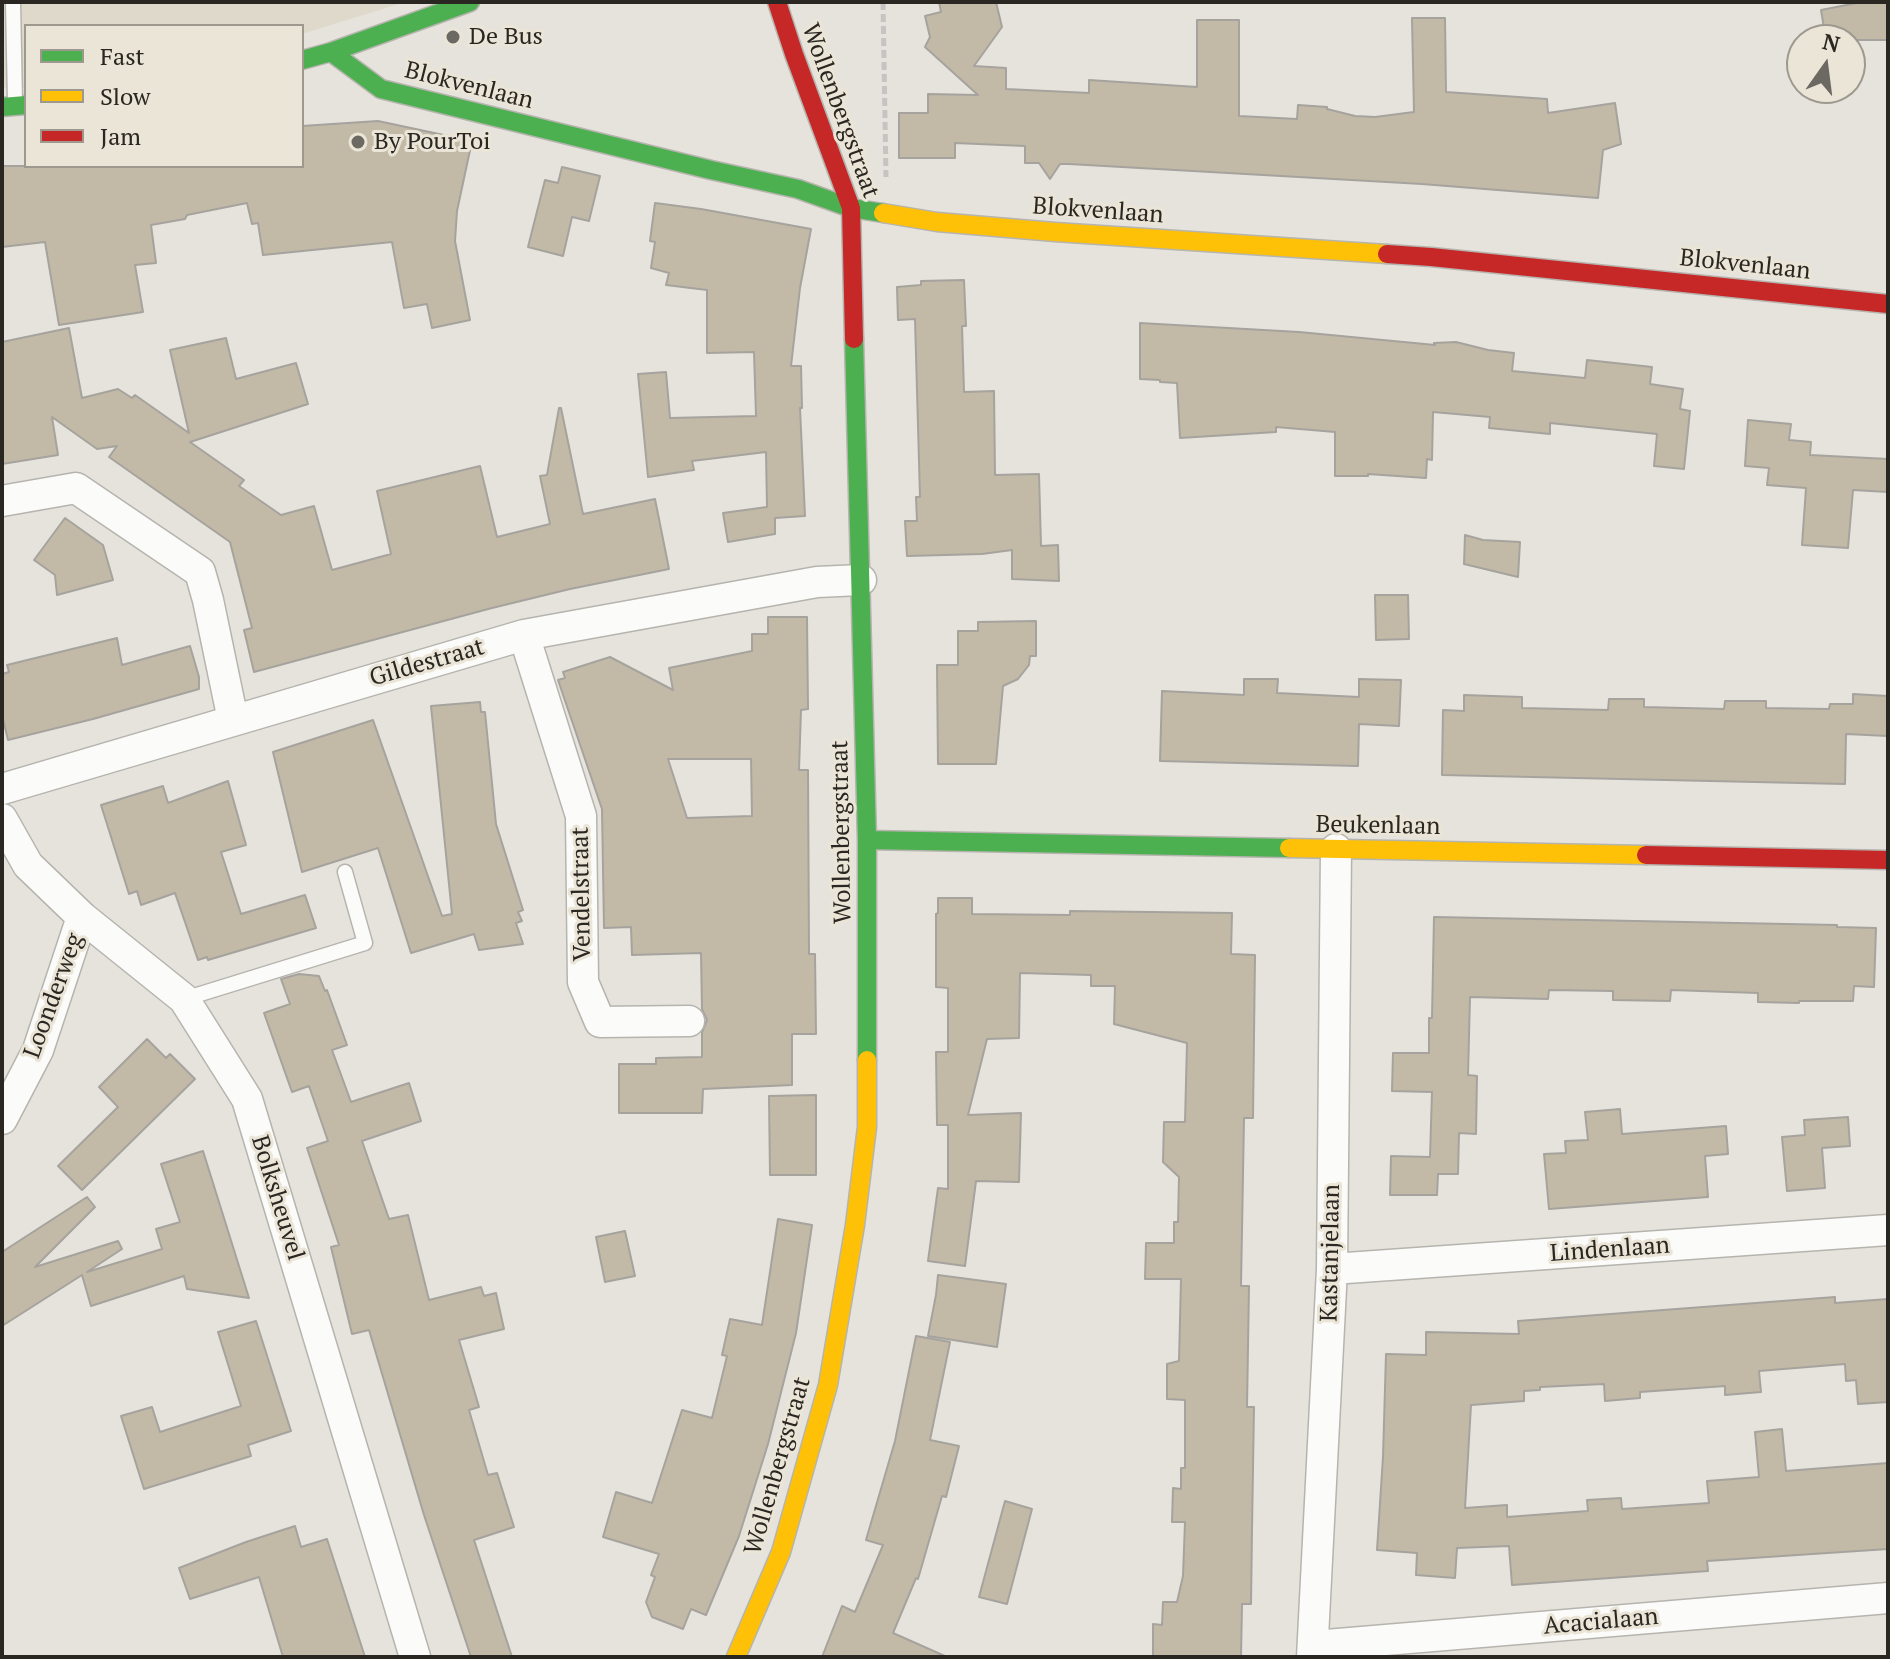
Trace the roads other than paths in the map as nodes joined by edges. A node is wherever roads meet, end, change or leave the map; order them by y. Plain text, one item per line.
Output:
1 (13, 2) edge
2 (470, 2) edge
3 (777, 2) edge
4 (331, 52) junction
5 (304, 59) edge
6 (14, 106) edge
7 (851, 208) junction
8 (1888, 304) edge
9 (2, 501) edge
10 (861, 580) junction
11 (524, 635) junction
12 (233, 720) junction
13 (2, 789) edge
14 (2, 819) edge
15 (867, 840) junction
16 (1336, 849) junction
17 (1888, 860) edge
18 (345, 872) dead end
19 (82, 917) junction
20 (184, 999) junction
21 (689, 1021) dead end
22 (2, 1119) edge
23 (1888, 1230) edge
24 (1332, 1269) junction
25 (1888, 1598) edge
26 (1313, 1652) edge
27 (415, 1657) edge
28 (736, 1657) edge

1 - 6 lane
2 - 4 street
3 - 7 street, Wollenbergstraat
4 - 5 street
4 - 7 street, Blokvenlaan
7 - 8 street, Blokvenlaan
7 - 10 street, Wollenbergstraat
9 - 12 street
10 - 11 street, Gildestraat
10 - 15 street, Wollenbergstraat
11 - 12 street, Gildestraat
11 - 21 street, Vendelstraat
12 - 13 street, Gildestraat
14 - 19 street, Bolksheuvel
15 - 16 street, Beukenlaan
15 - 28 street, Wollenbergstraat
16 - 17 street, Beukenlaan
16 - 24 street, Kastanjelaan
18 - 20 lane
19 - 20 street, Bolksheuvel
19 - 22 street, Loonderweg
20 - 27 street, Bolksheuvel
23 - 24 street, Lindenlaan
24 - 26 street, Kastanjelaan
25 - 26 street, Acacialaan

